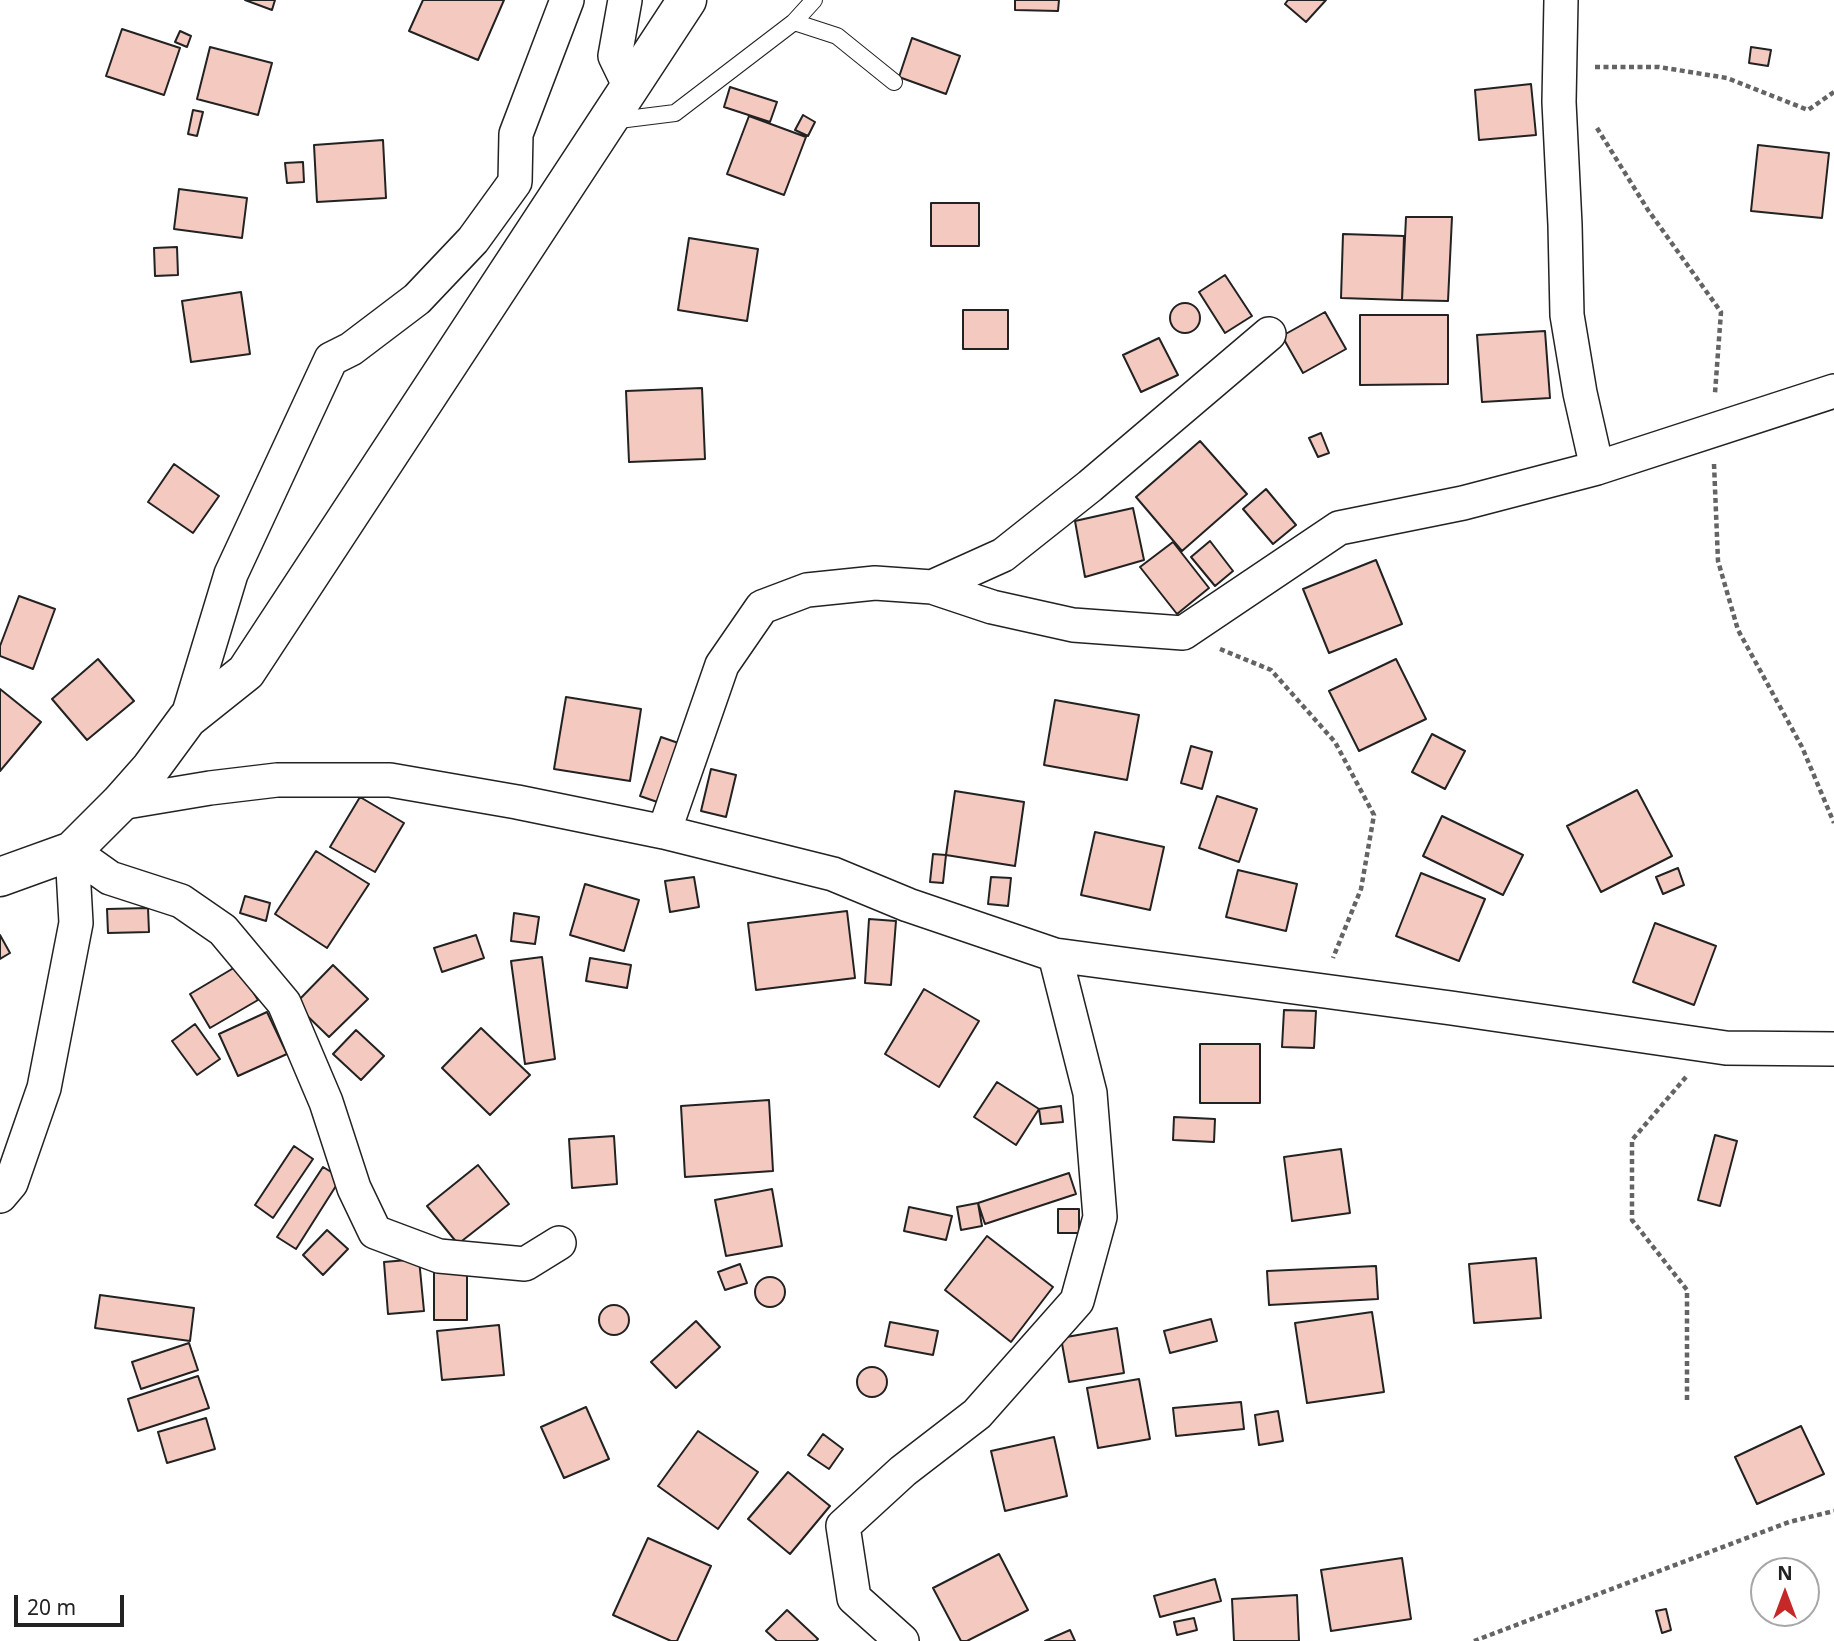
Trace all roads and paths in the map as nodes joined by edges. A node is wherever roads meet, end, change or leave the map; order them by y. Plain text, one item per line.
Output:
1 (567, 0) edge
2 (625, 0) edge
3 (687, 0) edge
4 (814, 0) edge
5 (1561, 0) edge
6 (794, 22) junction
7 (1560, 67) junction
8 (894, 82) dead end
9 (630, 87) junction
10 (1834, 92) edge
11 (608, 121) junction
12 (1596, 127) dead end
13 (1269, 334) dead end
14 (1834, 391) edge
15 (1713, 431) junction
16 (1597, 468) junction
17 (932, 587) junction
18 (1183, 633) junction
19 (187, 719) junction
20 (120, 803) junction
21 (1834, 823) edge
22 (664, 832) junction
23 (72, 850) junction
24 (0, 877) edge
25 (1055, 955) junction
26 (1320, 991) junction
27 (1726, 1048) junction
28 (1834, 1049) edge
29 (0, 1196) edge
30 (559, 1243) dead end
31 (1687, 1401) dead end
32 (1834, 1511) edge
33 (902, 1641) edge
34 (1474, 1641) edge

1 - 19 street
2 - 9 street
3 - 9 main road
4 - 6 lane
5 - 7 street
6 - 8 lane
6 - 11 lane
7 - 10 path
7 - 16 street
9 - 11 main road
11 - 19 main road
12 - 15 path
13 - 17 street
14 - 15 street
15 - 16 street
15 - 21 path
16 - 18 street
17 - 18 street
17 - 22 street
18 - 26 path
19 - 20 main road
20 - 22 street
20 - 23 main road
22 - 25 street
23 - 24 main road
23 - 29 street
23 - 30 street
25 - 26 street
25 - 33 street
26 - 27 street
27 - 28 street
27 - 31 path
32 - 34 path

